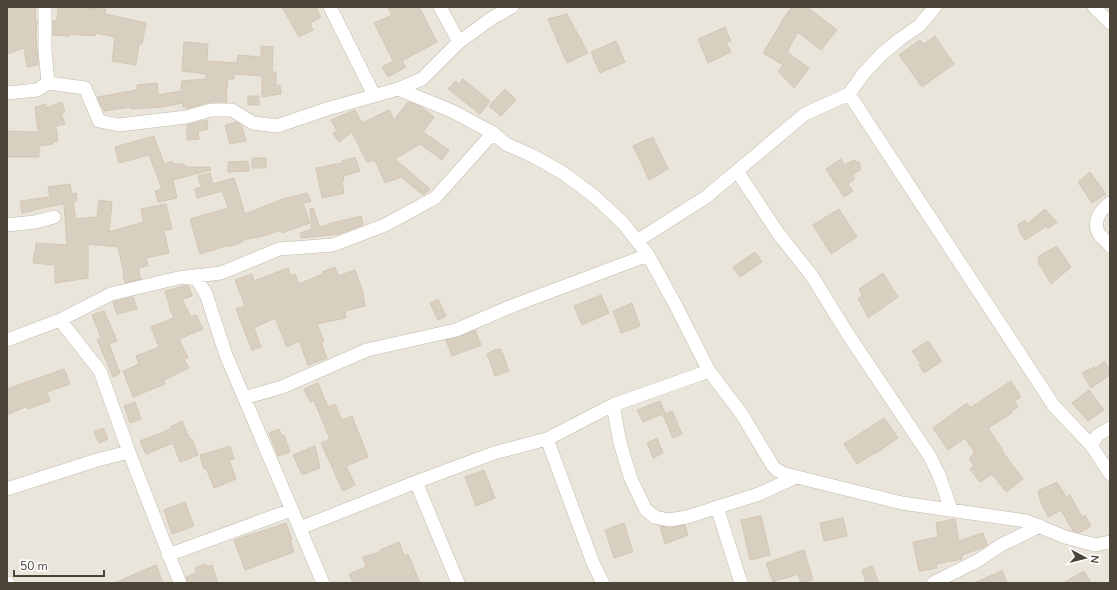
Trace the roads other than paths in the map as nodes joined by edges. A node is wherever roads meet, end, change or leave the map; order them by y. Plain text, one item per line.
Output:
1 (45, 7) edge
2 (330, 7) edge
3 (440, 7) edge
4 (512, 7) edge
5 (935, 7) edge
6 (1094, 7) edge
7 (1110, 23) edge
8 (459, 42) junction
9 (48, 83) junction
10 (398, 89) junction
11 (7, 93) edge
12 (849, 94) junction
13 (374, 95) junction
14 (493, 133) junction
15 (737, 170) junction
16 (1110, 203) edge
17 (54, 216) dead end
18 (7, 225) edge
19 (638, 241) junction
20 (1110, 246) edge
21 (648, 255) junction
22 (195, 276) junction
23 (60, 320) junction
24 (7, 340) edge
25 (709, 371) junction
26 (244, 398) junction
27 (613, 405) junction
28 (1110, 428) edge
29 (547, 439) junction
30 (1091, 445) junction
31 (129, 452) junction
32 (1110, 474) edge
33 (796, 476) junction
34 (416, 482) junction
35 (7, 489) edge
36 (717, 507) junction
37 (951, 509) junction
38 (291, 510) junction
39 (1040, 526) junction
40 (300, 528) junction
41 (1110, 542) edge
42 (168, 555) junction
43 (180, 583) edge
44 (323, 583) edge
45 (458, 583) edge
46 (603, 583) edge
47 (741, 583) edge
48 (933, 583) edge

1 - 9 street
2 - 13 street
3 - 8 street
4 - 8 street
5 - 12 street
6 - 7 street
8 - 10 street
9 - 11 street
9 - 13 street
10 - 13 street
10 - 14 street
12 - 15 street
12 - 30 street
14 - 19 street
14 - 22 street
15 - 19 street
15 - 37 street
16 - 20 street
17 - 18 street
19 - 21 street
21 - 25 street
21 - 26 street
22 - 23 street
22 - 26 street
23 - 24 street
23 - 31 street
25 - 27 street
25 - 33 street
26 - 38 street
27 - 29 street
27 - 36 street
28 - 30 street
29 - 34 street
29 - 46 street
30 - 32 street
31 - 35 street
31 - 42 street
33 - 36 street
33 - 37 street
34 - 40 street
34 - 45 street
36 - 47 street
37 - 39 street
38 - 40 street
38 - 42 street
39 - 41 street
39 - 48 street
40 - 44 street
42 - 43 street

